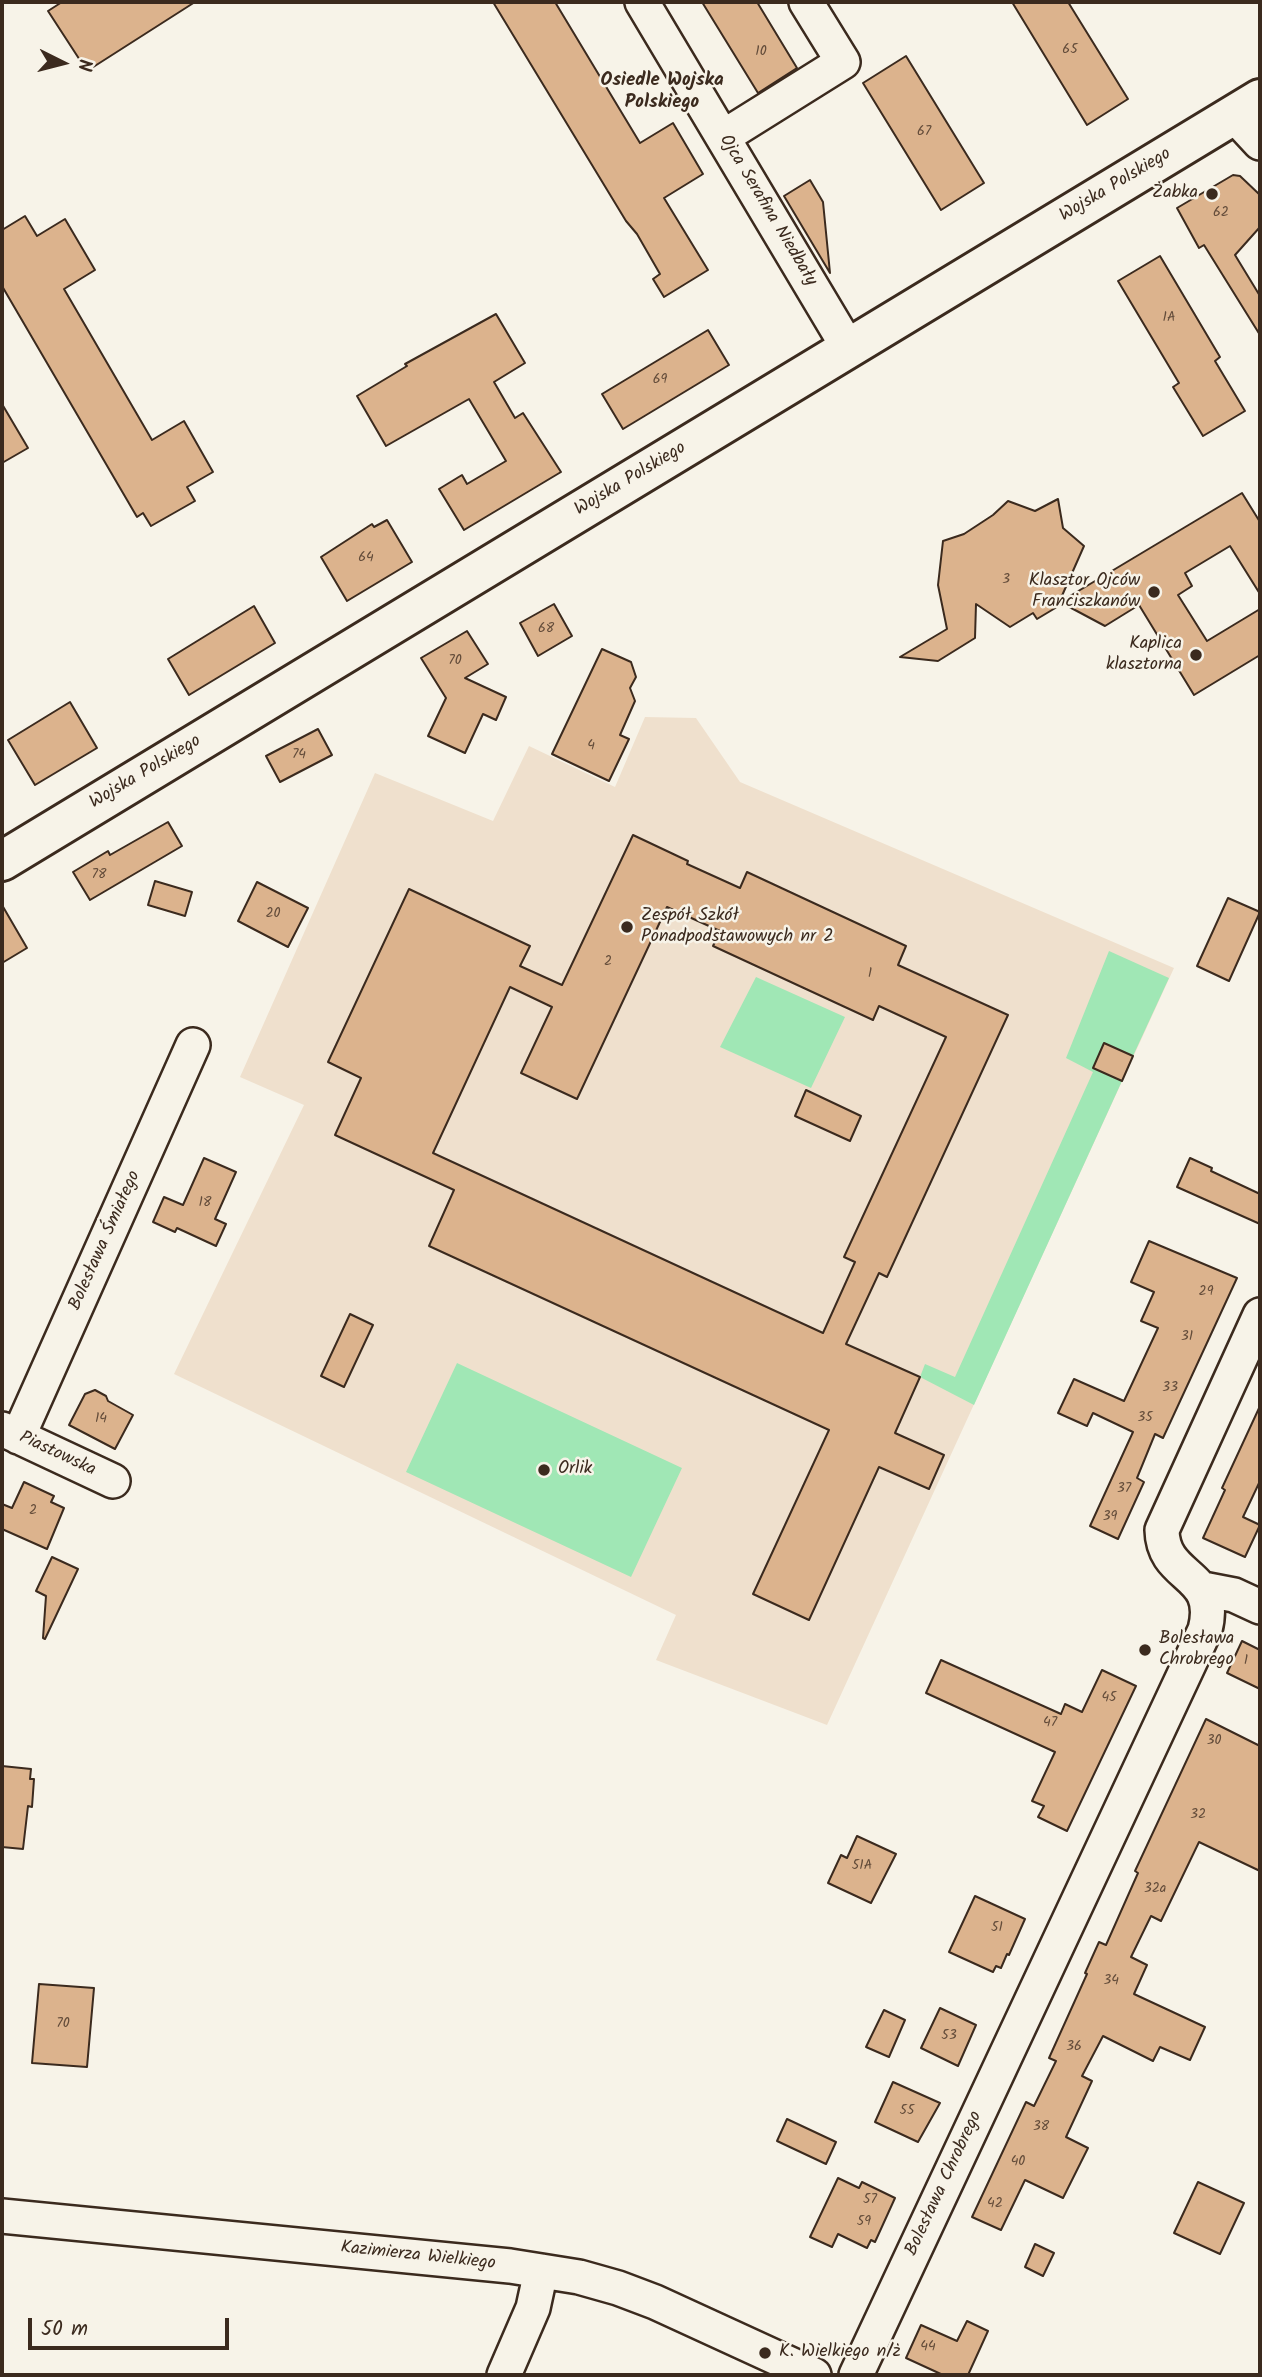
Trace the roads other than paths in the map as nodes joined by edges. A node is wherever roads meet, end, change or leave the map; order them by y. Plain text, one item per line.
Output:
1 (642, 2) edge
2 (806, 2) edge
3 (1247, 107) edge
4 (723, 136) junction
5 (1260, 143) edge
6 (849, 349) junction
7 (2, 861) edge
8 (193, 1045) dead end
9 (1260, 1315) edge
10 (10, 1433) edge
11 (113, 1481) dead end
12 (1203, 1589) junction
13 (1260, 1607) edge
14 (2, 2216) edge
15 (541, 2271) junction
16 (504, 2375) edge
17 (814, 2375) edge
18 (856, 2375) edge

1 - 4 street, Ojca Serafina Niedbały
2 - 4 street
3 - 5 street
3 - 6 main road, Wojska Polskiego
4 - 6 street, Ojca Serafina Niedbały
6 - 7 main road, Wojska Polskiego
8 - 10 street, Bolesława Śmiałego
9 - 12 street
10 - 11 street, Piastowska
12 - 13 street
12 - 18 street, Bolesława Chrobrego
14 - 15 street, Kazimierza Wielkiego
15 - 16 street
15 - 17 street, Kazimierza Wielkiego

